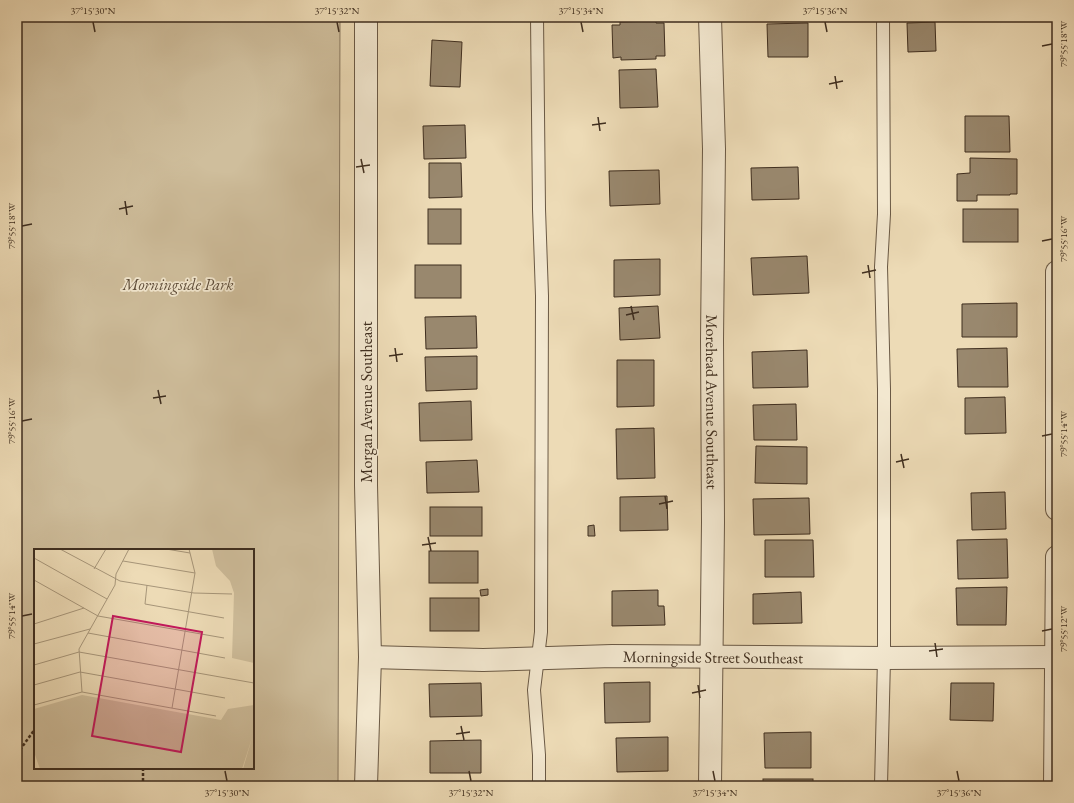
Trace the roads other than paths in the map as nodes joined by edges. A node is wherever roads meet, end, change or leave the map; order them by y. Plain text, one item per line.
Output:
1 (366, 17) edge
2 (537, 17) edge
3 (710, 17) edge
4 (884, 17) edge
5 (1057, 272) edge
6 (1057, 508) edge
7 (1057, 557) edge
8 (1056, 656) edge
9 (370, 657) junction
10 (539, 658) junction
11 (711, 658) junction
12 (884, 658) junction
13 (366, 786) edge
14 (539, 786) edge
15 (710, 786) edge
16 (881, 786) edge
17 (1055, 786) edge

1 - 9 street, Morgan Avenue Southeast
2 - 10 lane
3 - 11 street, Morehead Avenue Southeast
4 - 12 lane
5 - 6 street
7 - 8 street
8 - 12 street, Morningside Street Southeast
8 - 17 street
9 - 10 street, Morningside Street Southeast
9 - 13 street, Morgan Avenue Southeast
10 - 11 street, Morningside Street Southeast
10 - 14 lane
11 - 12 street, Morningside Street Southeast
11 - 15 street, Morehead Avenue Southeast
12 - 16 lane

